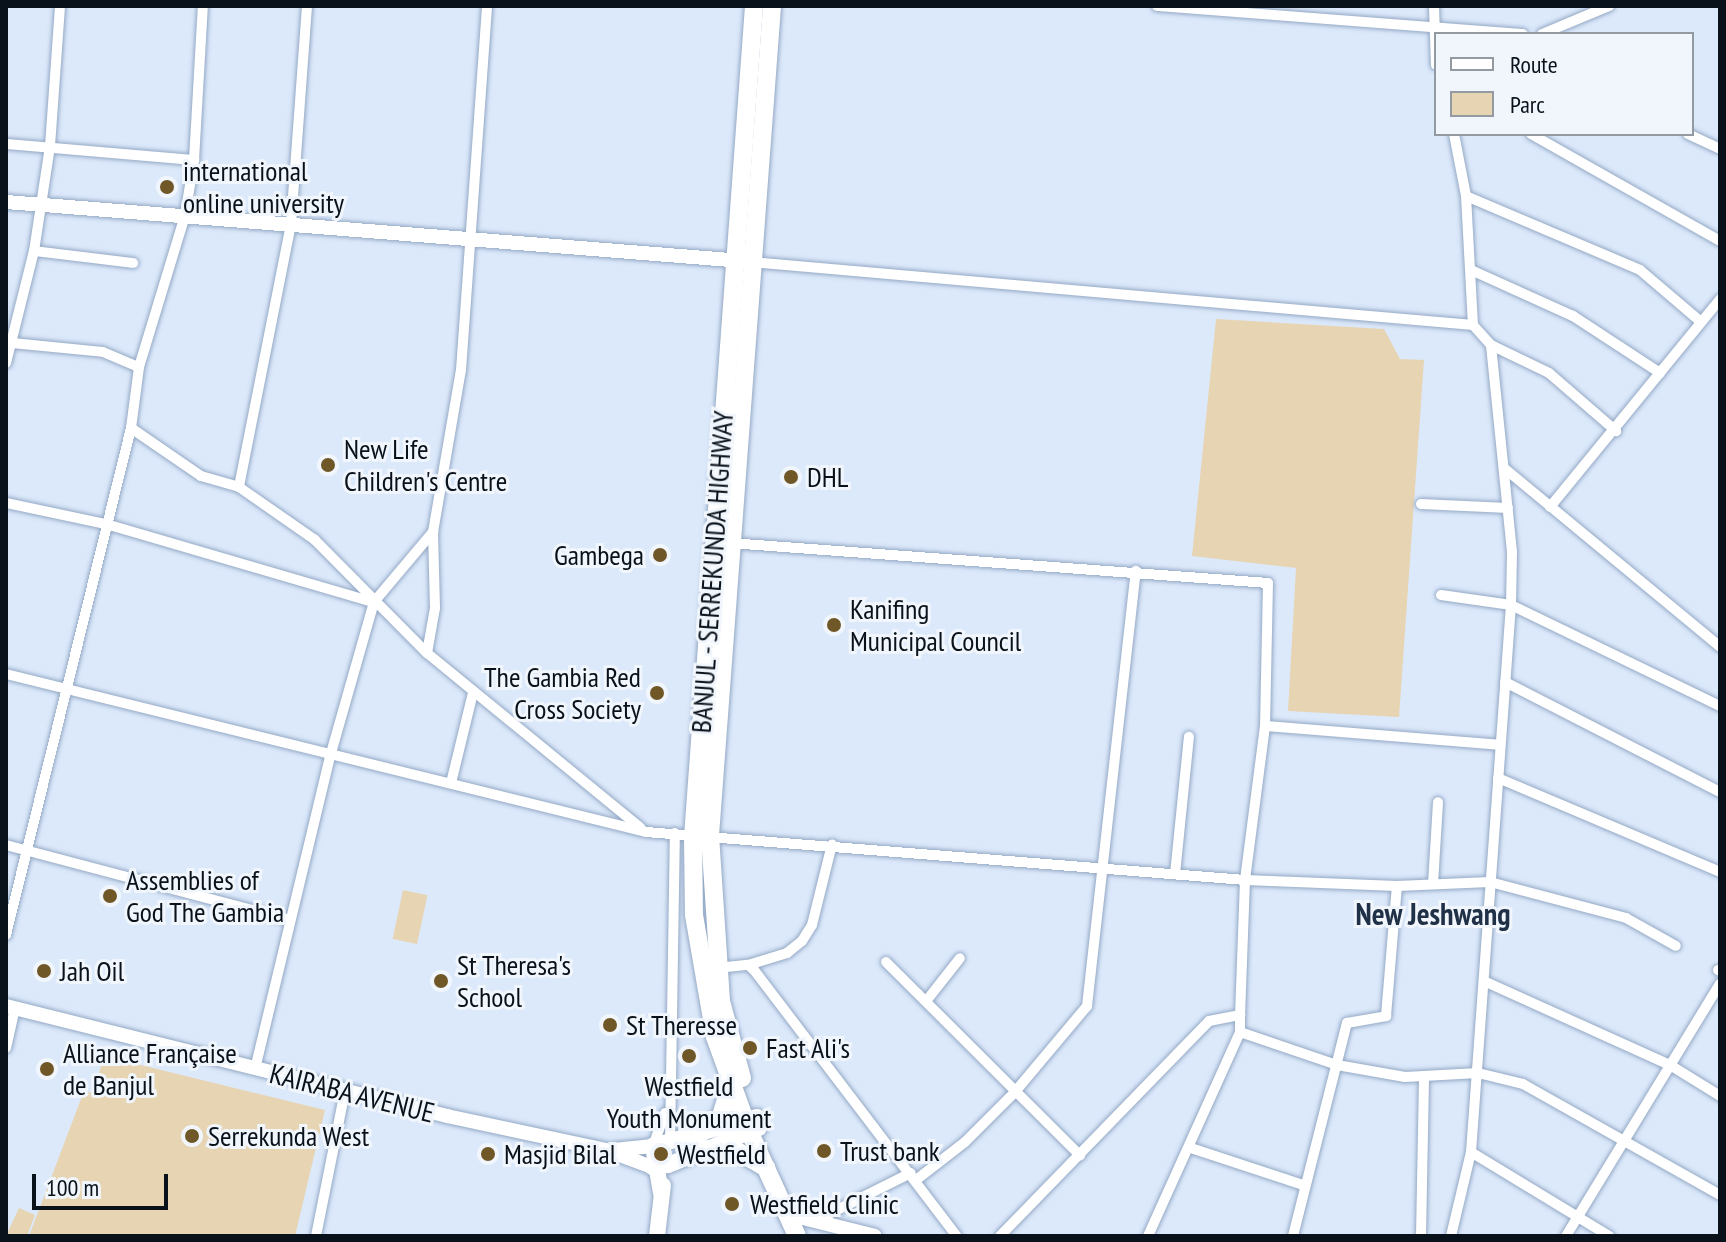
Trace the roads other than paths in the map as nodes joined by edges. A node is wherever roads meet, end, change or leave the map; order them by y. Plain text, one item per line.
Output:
1 (60, 6) edge
2 (203, 6) edge
3 (307, 6) edge
4 (487, 6) edge
5 (754, 6) edge
6 (772, 6) edge
7 (1157, 6) edge
8 (1434, 6) edge
9 (1609, 6) edge
10 (1436, 29) junction
11 (1486, 32) edge
12 (1547, 32) edge
13 (1454, 136) edge
14 (1535, 136) edge
15 (1692, 136) edge
16 (6, 144) edge
17 (50, 146) junction
18 (1720, 149) edge
19 (194, 160) junction
20 (1466, 196) junction
21 (6, 202) edge
22 (40, 204) junction
23 (185, 216) junction
24 (291, 224) junction
25 (469, 240) junction
26 (1720, 241) edge
27 (34, 251) junction
28 (742, 261) junction
29 (133, 263) dead end
30 (1471, 270) junction
31 (1720, 299) edge
32 (1701, 322) junction
33 (1473, 325) junction
34 (12, 343) junction
35 (1491, 345) junction
36 (6, 363) edge
37 (139, 367) junction
38 (1660, 373) junction
39 (131, 428) junction
40 (1616, 431) junction
41 (1504, 468) junction
42 (239, 487) junction
43 (6, 503) edge
44 (1421, 504) dead end
45 (1550, 507) junction
46 (1508, 508) junction
47 (106, 524) junction
48 (433, 532) junction
49 (730, 543) junction
50 (1136, 571) junction
51 (1441, 595) dead end
52 (374, 602) junction
53 (1511, 605) junction
54 (1720, 647) edge
55 (427, 653) junction
56 (6, 674) edge
57 (1505, 682) junction
58 (67, 689) junction
59 (473, 693) junction
60 (1720, 706) edge
61 (1265, 726) junction
62 (1189, 737) dead end
63 (1500, 745) junction
64 (331, 753) junction
65 (1498, 778) junction
66 (451, 783) junction
67 (1720, 792) edge
68 (1438, 802) dead end
69 (646, 832) junction
70 (693, 835) junction
71 (832, 844) junction
72 (6, 845) edge
73 (27, 850) junction
74 (1104, 868) junction
75 (1720, 872) edge
76 (1175, 874) junction
77 (1245, 880) junction
78 (1490, 882) junction
79 (1433, 884) junction
80 (1397, 886) junction
81 (290, 920) junction
82 (6, 935) edge
83 (1676, 946) dead end
84 (960, 958) dead end
85 (886, 962) dead end
86 (748, 965) junction
87 (717, 968) junction
88 (1486, 982) junction
89 (1720, 984) edge
90 (927, 1000) junction
91 (11, 1007) edge
92 (1240, 1015) junction
93 (1240, 1032) junction
94 (6, 1048) edge
95 (1337, 1065) junction
96 (1670, 1065) junction
97 (255, 1069) junction
98 (1478, 1073) junction
99 (1424, 1078) junction
100 (731, 1084) junction
101 (345, 1091) junction
102 (1014, 1093) junction
103 (1720, 1096) edge
104 (667, 1108) junction
105 (753, 1124) junction
106 (1624, 1140) junction
107 (700, 1142) junction
108 (661, 1145) junction
109 (1191, 1148) junction
110 (606, 1150) junction
111 (1471, 1152) junction
112 (1080, 1155) junction
113 (660, 1166) junction
114 (767, 1169) junction
115 (913, 1176) junction
116 (1303, 1185) junction
117 (1720, 1195) edge
118 (1576, 1217) junction
119 (808, 1224) edge
120 (316, 1236) edge
121 (657, 1236) edge
122 (797, 1236) edge
123 (875, 1236) edge
124 (957, 1236) edge
125 (1000, 1236) edge
126 (1148, 1236) edge
127 (1293, 1236) edge
128 (1421, 1236) edge
129 (1451, 1236) edge
130 (1566, 1236) edge
131 (1609, 1236) edge

1 - 17 street
2 - 19 street
3 - 24 street
4 - 25 street
5 - 28 highway, BANJUL - SERREKUNDA HIGHWAY
6 - 28 highway, BANJUL - SERREKUNDA HIGHWAY
7 - 10 street
8 - 10 street
9 - 12 street
10 - 11 street
13 - 20 street
14 - 26 street
15 - 18 street
16 - 17 street
17 - 19 street
17 - 22 street
19 - 23 street
20 - 30 street
20 - 32 street
21 - 22 street
22 - 23 street
22 - 27 street
23 - 24 street
23 - 37 street
24 - 25 street
24 - 42 street
25 - 28 street
25 - 48 street
27 - 29 street
27 - 34 street
28 - 33 street
28 - 49 highway, BANJUL - SERREKUNDA HIGHWAY
28 - 70 highway, BANJUL - SERREKUNDA HIGHWAY
30 - 33 street
30 - 38 street
31 - 32 street
32 - 38 street
33 - 35 street
34 - 36 street
34 - 37 street
35 - 40 street
35 - 41 street
37 - 39 street
38 - 40 street
39 - 42 street
39 - 47 street
40 - 45 street
41 - 45 street
41 - 46 street
42 - 52 street
43 - 47 street
44 - 46 street
45 - 54 street
46 - 53 street
47 - 52 street
47 - 58 street
48 - 52 street
48 - 55 street
49 - 50 street
49 - 70 highway, BANJUL - SERREKUNDA HIGHWAY
50 - 61 street
50 - 74 street
51 - 53 street
52 - 55 street
52 - 64 street
53 - 57 street
53 - 60 street
55 - 59 street
56 - 58 street
57 - 63 street
57 - 67 street
58 - 64 street
58 - 73 street
59 - 66 street
59 - 69 street
61 - 63 street
61 - 77 street
62 - 76 street
63 - 65 street
64 - 66 street
64 - 81 street
65 - 75 street
65 - 78 street
66 - 69 street
68 - 79 street
69 - 70 street
70 - 71 street
70 - 87 highway, BANJUL - SERREKUNDA HIGHWAY
70 - 100 highway, BANJUL - SERREKUNDA HIGHWAY
70 - 104 street
71 - 74 street
71 - 86 street
72 - 73 street
73 - 81 street
73 - 82 street
74 - 76 street
74 - 102 street
76 - 77 street
77 - 80 street
77 - 92 street
78 - 79 street
78 - 83 street
78 - 88 street
79 - 80 street
80 - 95 street
81 - 97 street
84 - 90 street
85 - 90 street
86 - 87 street
86 - 115 street
87 - 105 highway, BANJUL - SERREKUNDA HIGHWAY
88 - 96 street
88 - 98 street
89 - 96 street
90 - 102 street
91 - 94 street
91 - 97 street, KAIRABA AVENUE
92 - 93 street
92 - 112 street
93 - 95 street
93 - 109 street
95 - 99 street
95 - 116 street
96 - 103 street
96 - 106 street
97 - 101 street, KAIRABA AVENUE
98 - 99 street
98 - 106 street
98 - 111 street
99 - 128 street
100 - 105 highway, BANJUL - SERREKUNDA HIGHWAY
100 - 107 highway
101 - 110 street, KAIRABA AVENUE
101 - 120 street
102 - 112 street
102 - 115 street
104 - 108 street
104 - 108 street
105 - 107 main road, KAIRABA AVENUE
105 - 114 highway
105 - 119 highway
106 - 117 street
106 - 118 street
107 - 108 main road, KAIRABA AVENUE
107 - 113 main road, KAIRABA AVENUE
107 - 114 highway
108 - 110 street, KAIRABA AVENUE
108 - 113 main road
109 - 116 street
109 - 126 street
110 - 113 street, KAIRABA AVENUE
111 - 118 street
111 - 129 street
112 - 125 street
113 - 121 main road
114 - 122 highway
115 - 119 street
115 - 124 street
116 - 127 street
118 - 130 street
118 - 131 street
119 - 123 street

